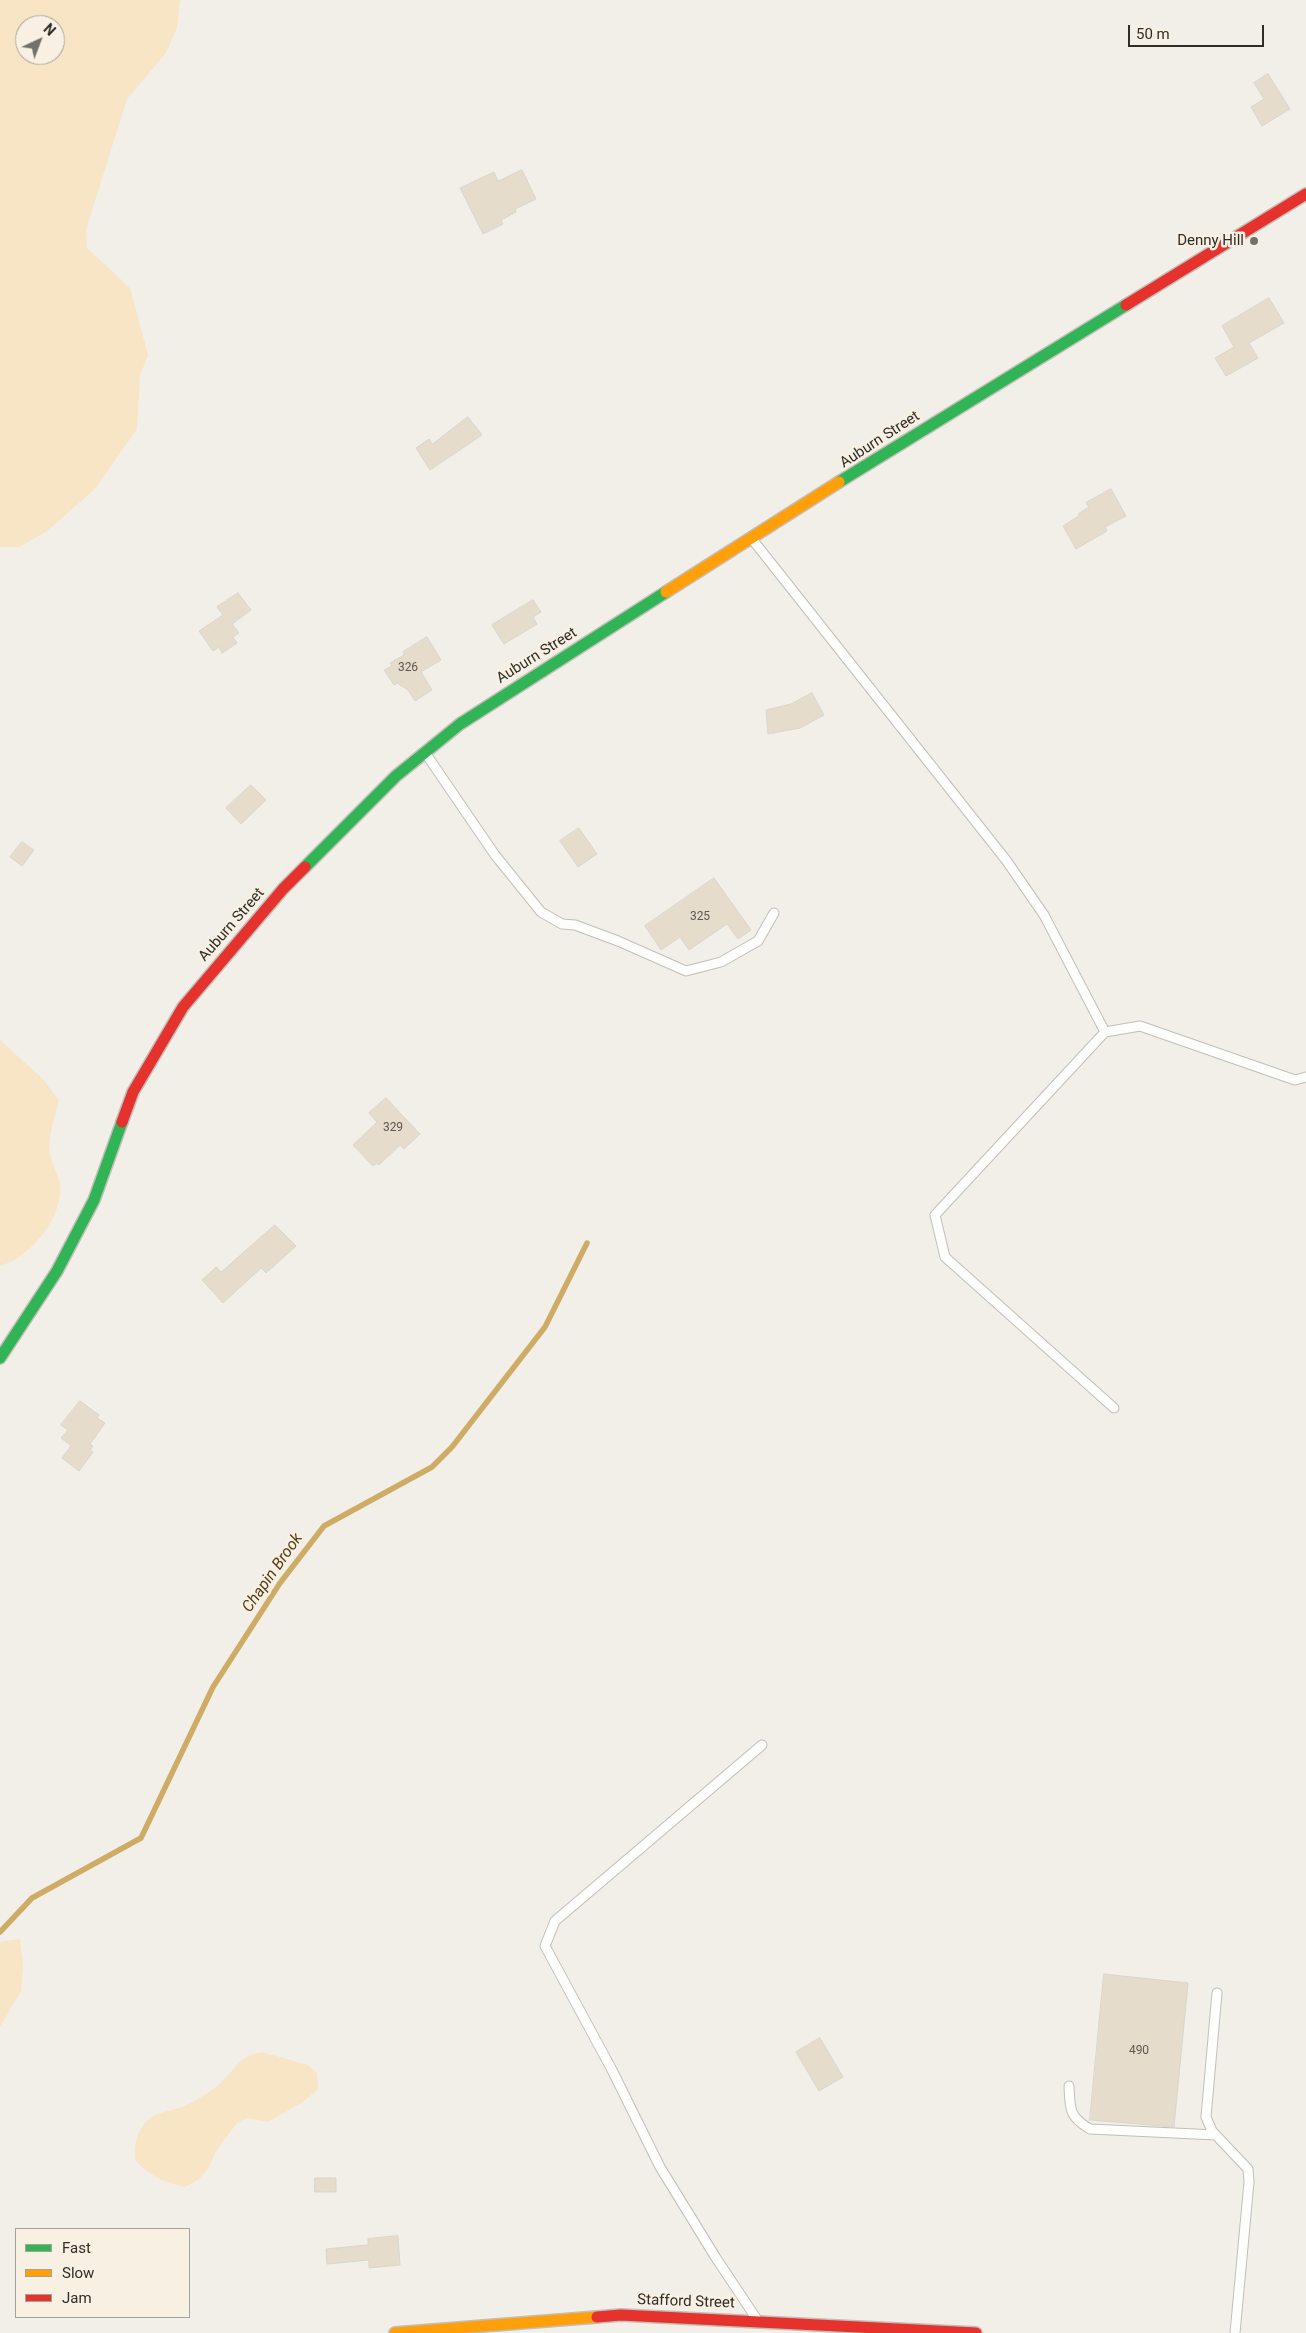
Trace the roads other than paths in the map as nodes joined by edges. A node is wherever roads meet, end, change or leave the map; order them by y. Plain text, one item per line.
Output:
1 (1306, 194) edge
2 (752, 539) junction
3 (425, 752) junction
4 (774, 913) dead end
5 (1105, 1032) junction
6 (1306, 1077) edge
7 (0, 1358) edge
8 (1114, 1408) dead end
9 (762, 1745) dead end
10 (1217, 1992) dead end
11 (1069, 2086) dead end
12 (1216, 2135) junction
13 (758, 2320) junction
14 (395, 2333) edge
15 (976, 2333) edge
16 (1235, 2333) edge

1 - 2 street, Auburn Street
2 - 3 street, Auburn Street
2 - 5 lane
3 - 4 lane
3 - 7 street, Auburn Street
5 - 6 lane
5 - 8 lane
9 - 13 lane
10 - 12 lane
11 - 12 lane
12 - 16 lane
13 - 14 street, Stafford Street
13 - 15 street, Stafford Street

